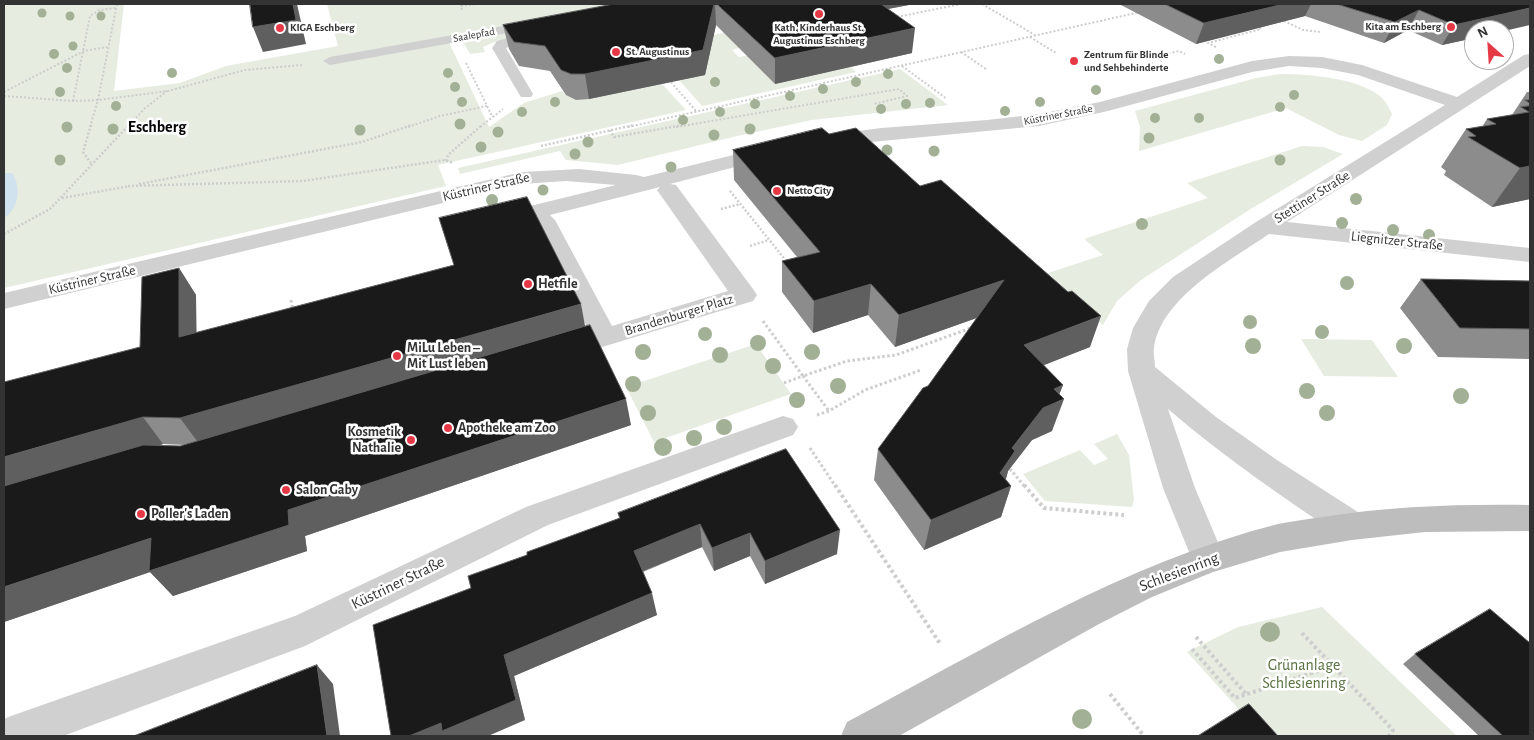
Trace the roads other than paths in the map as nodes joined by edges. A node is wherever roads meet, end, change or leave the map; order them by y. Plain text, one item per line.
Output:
1 (545, 22) edge
2 (537, 35) edge
3 (1530, 59) edge
4 (330, 61) road end
5 (526, 94) dead end
6 (1460, 104) junction
7 (811, 143) edge
8 (788, 148) edge
9 (659, 186) junction
10 (1264, 227) junction
11 (1530, 256) edge
12 (4, 301) edge
13 (605, 337) junction
14 (534, 359) edge
15 (1142, 371) junction
16 (794, 433) road end
17 (1530, 518) edge
18 (1352, 526) junction
19 (1208, 559) junction
20 (11, 736) edge
21 (861, 736) edge

1 - 4 lane, Saalepfad
2 - 5 lane
3 - 6 street, Stettiner Straße
6 - 7 street, Küstriner Straße
6 - 10 street, Stettiner Straße
8 - 9 street, Küstriner Straße
9 - 12 street, Küstriner Straße
9 - 13 street, Küstriner Straße
9 - 13 street, Brandenburger Platz
10 - 11 street, Liegnitzer Straße
10 - 15 street, Stettiner Straße
13 - 14 street, Brandenburger Platz
15 - 18 street
15 - 19 street, Stettiner Straße
16 - 20 street, Küstriner Straße
17 - 18 street, Schlesienring
18 - 19 street, Schlesienring
19 - 21 street, Schlesienring

